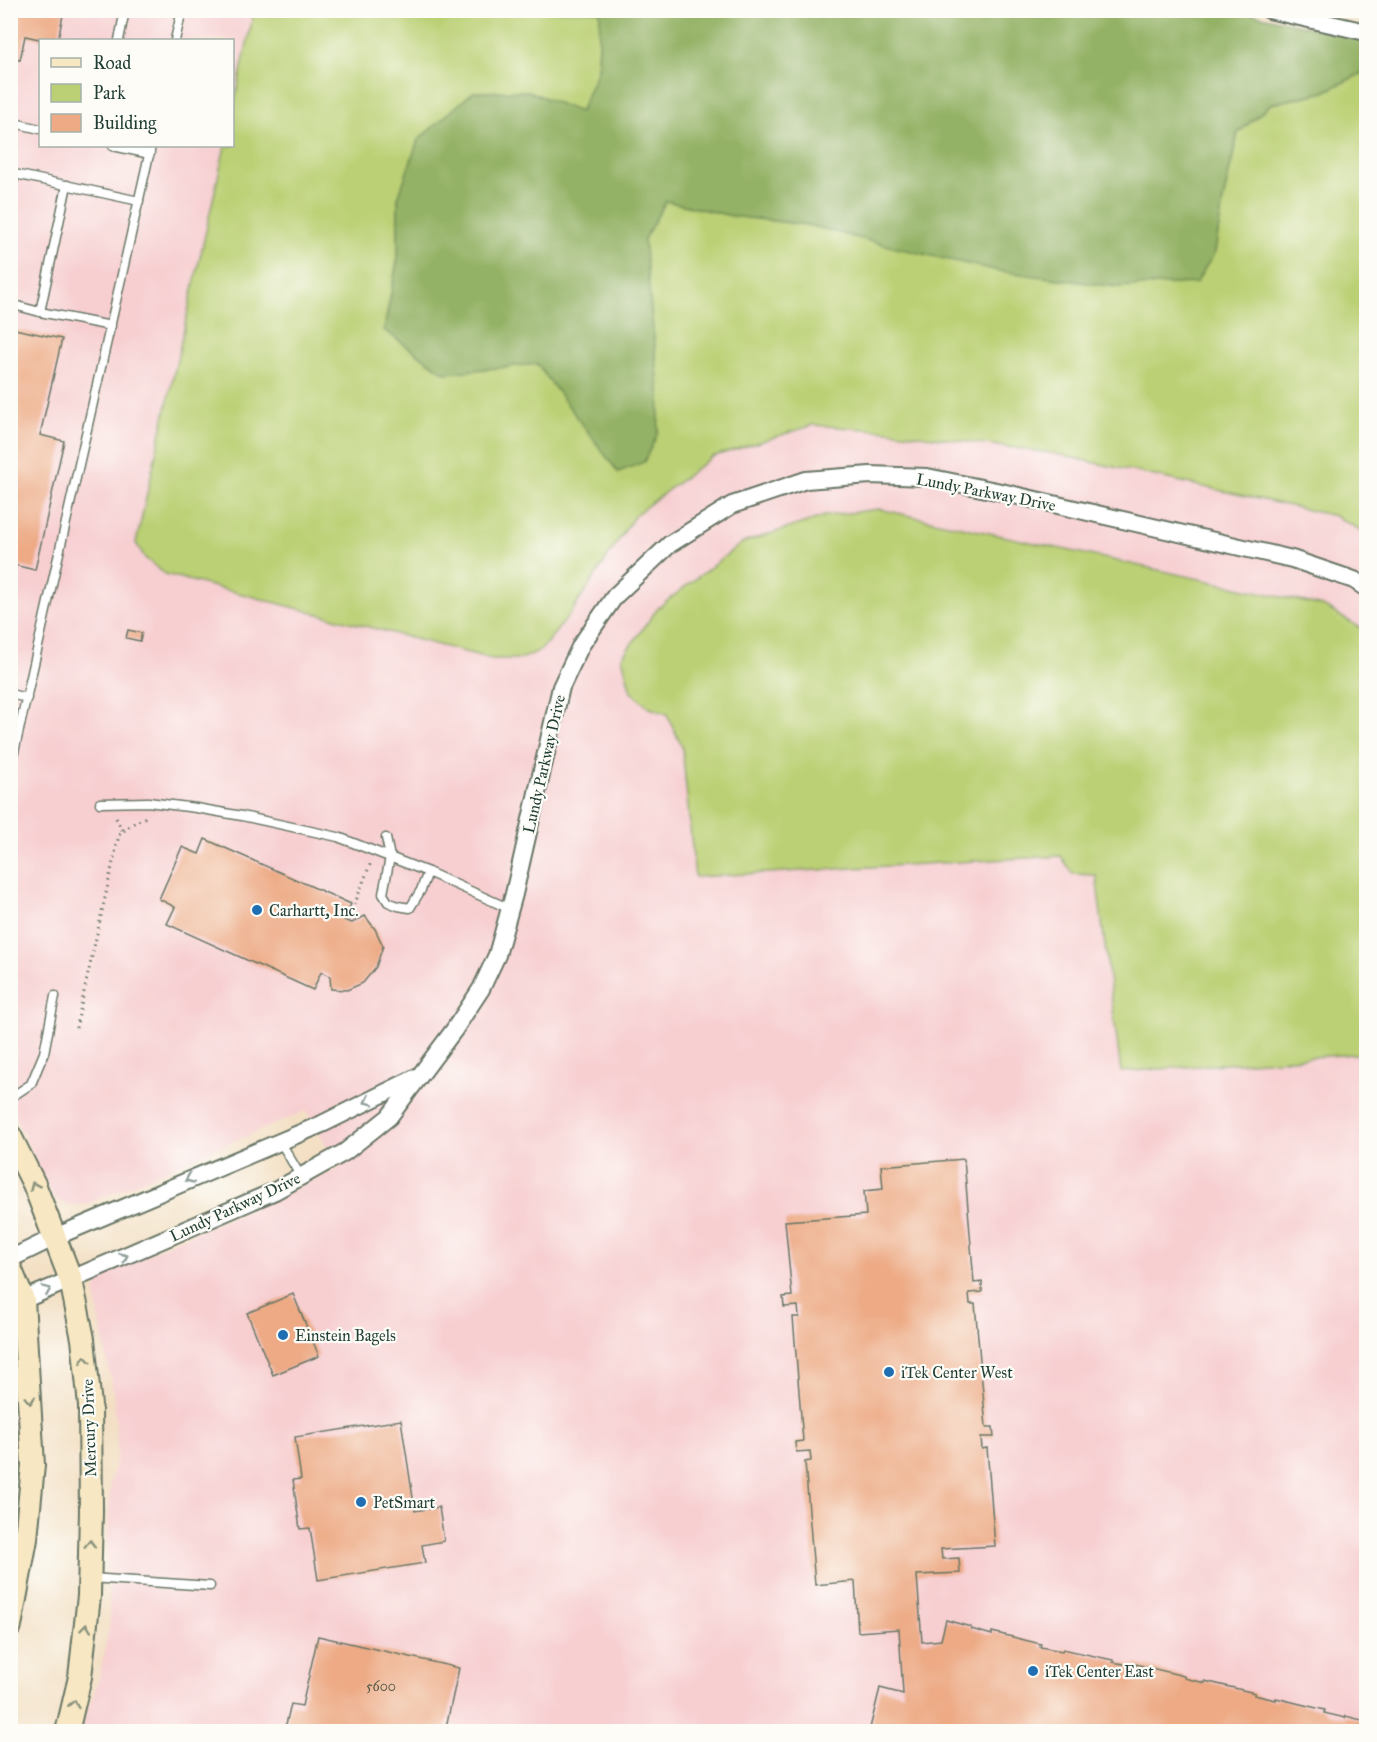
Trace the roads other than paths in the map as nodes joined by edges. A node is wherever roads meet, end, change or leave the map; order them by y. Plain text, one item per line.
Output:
1 (125, 10) edge
2 (182, 10) edge
3 (1269, 10) edge
4 (1366, 32) edge
5 (118, 39) edge
6 (175, 39) edge
7 (10, 122) edge
8 (39, 129) edge
9 (125, 147) edge
10 (151, 149) edge
11 (13, 174) edge
12 (67, 186) junction
13 (10, 193) edge
14 (139, 201) junction
15 (10, 304) edge
16 (40, 312) junction
17 (111, 326) junction
18 (1366, 588) edge
19 (10, 694) edge
20 (27, 698) junction
21 (10, 770) edge
22 (100, 803) dead end
23 (386, 838) dead end
24 (390, 857) junction
25 (428, 872) junction
26 (510, 909) junction
27 (55, 996) dead end
28 (420, 1075) junction
29 (10, 1098) edge
30 (10, 1136) edge
31 (280, 1141) junction
32 (301, 1177) junction
33 (55, 1237) junction
34 (10, 1259) edge
35 (10, 1268) edge
36 (71, 1280) junction
37 (20, 1302) junction
38 (89, 1578) junction
39 (210, 1586) dead end
40 (10, 1626) edge
41 (67, 1731) edge

1 - 5 lane
2 - 6 lane
3 - 4 street
7 - 8 lane
9 - 10 lane
10 - 14 lane
11 - 12 lane
11 - 13 lane
12 - 14 lane
12 - 16 lane
14 - 17 lane
15 - 16 lane
16 - 17 lane
17 - 20 lane
18 - 26 street, Lundy Parkway Drive
19 - 20 lane
20 - 21 lane
22 - 24 lane
23 - 24 lane
24 - 25 lane
24 - 25 lane
25 - 26 lane
26 - 28 street, Lundy Parkway Drive
27 - 29 lane
28 -> 31 street, Lundy Parkway Drive
28 - 32 street, Lundy Parkway Drive
33 -> 30 street, Mercury Drive
31 - 32 lane
31 -> 33 street, Lundy Parkway Drive
36 -> 32 street, Lundy Parkway Drive
33 - 34 street, Lundy Parkway Drive
33 - 36 street, Mercury Drive
35 - 37 street
37 -> 36 street, Lundy Parkway Drive
38 -> 36 street, Mercury Drive
37 -> 40 street
38 - 39 lane
41 -> 38 street, Mercury Drive

